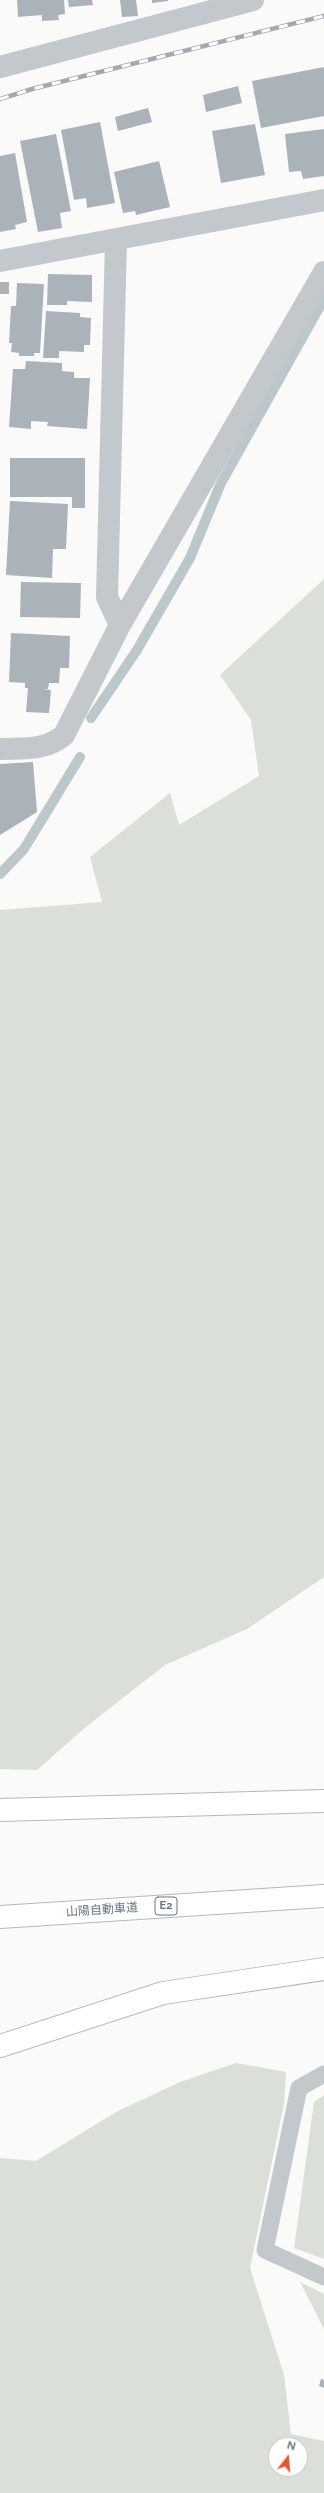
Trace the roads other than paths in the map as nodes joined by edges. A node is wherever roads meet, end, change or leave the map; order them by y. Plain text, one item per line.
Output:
1 (253, 0) edge
2 (0, 67) edge
3 (324, 200) edge
4 (116, 241) junction
5 (0, 261) edge
6 (324, 272) edge
7 (120, 625) junction
8 (0, 749) edge
9 (324, 1801) edge
10 (4, 1810) edge
11 (324, 1896) edge
12 (4, 1916) edge
13 (324, 1969) edge
14 (0, 2046) edge
15 (324, 2074) edge
16 (324, 2277) edge

1 - 2 street
3 - 4 street
4 - 5 street
4 - 7 street
6 - 7 street
7 - 8 street
9 - 10 main road
11 - 12 main road, 山陽自動車道 / E2
13 - 14 main road
15 - 16 lane

